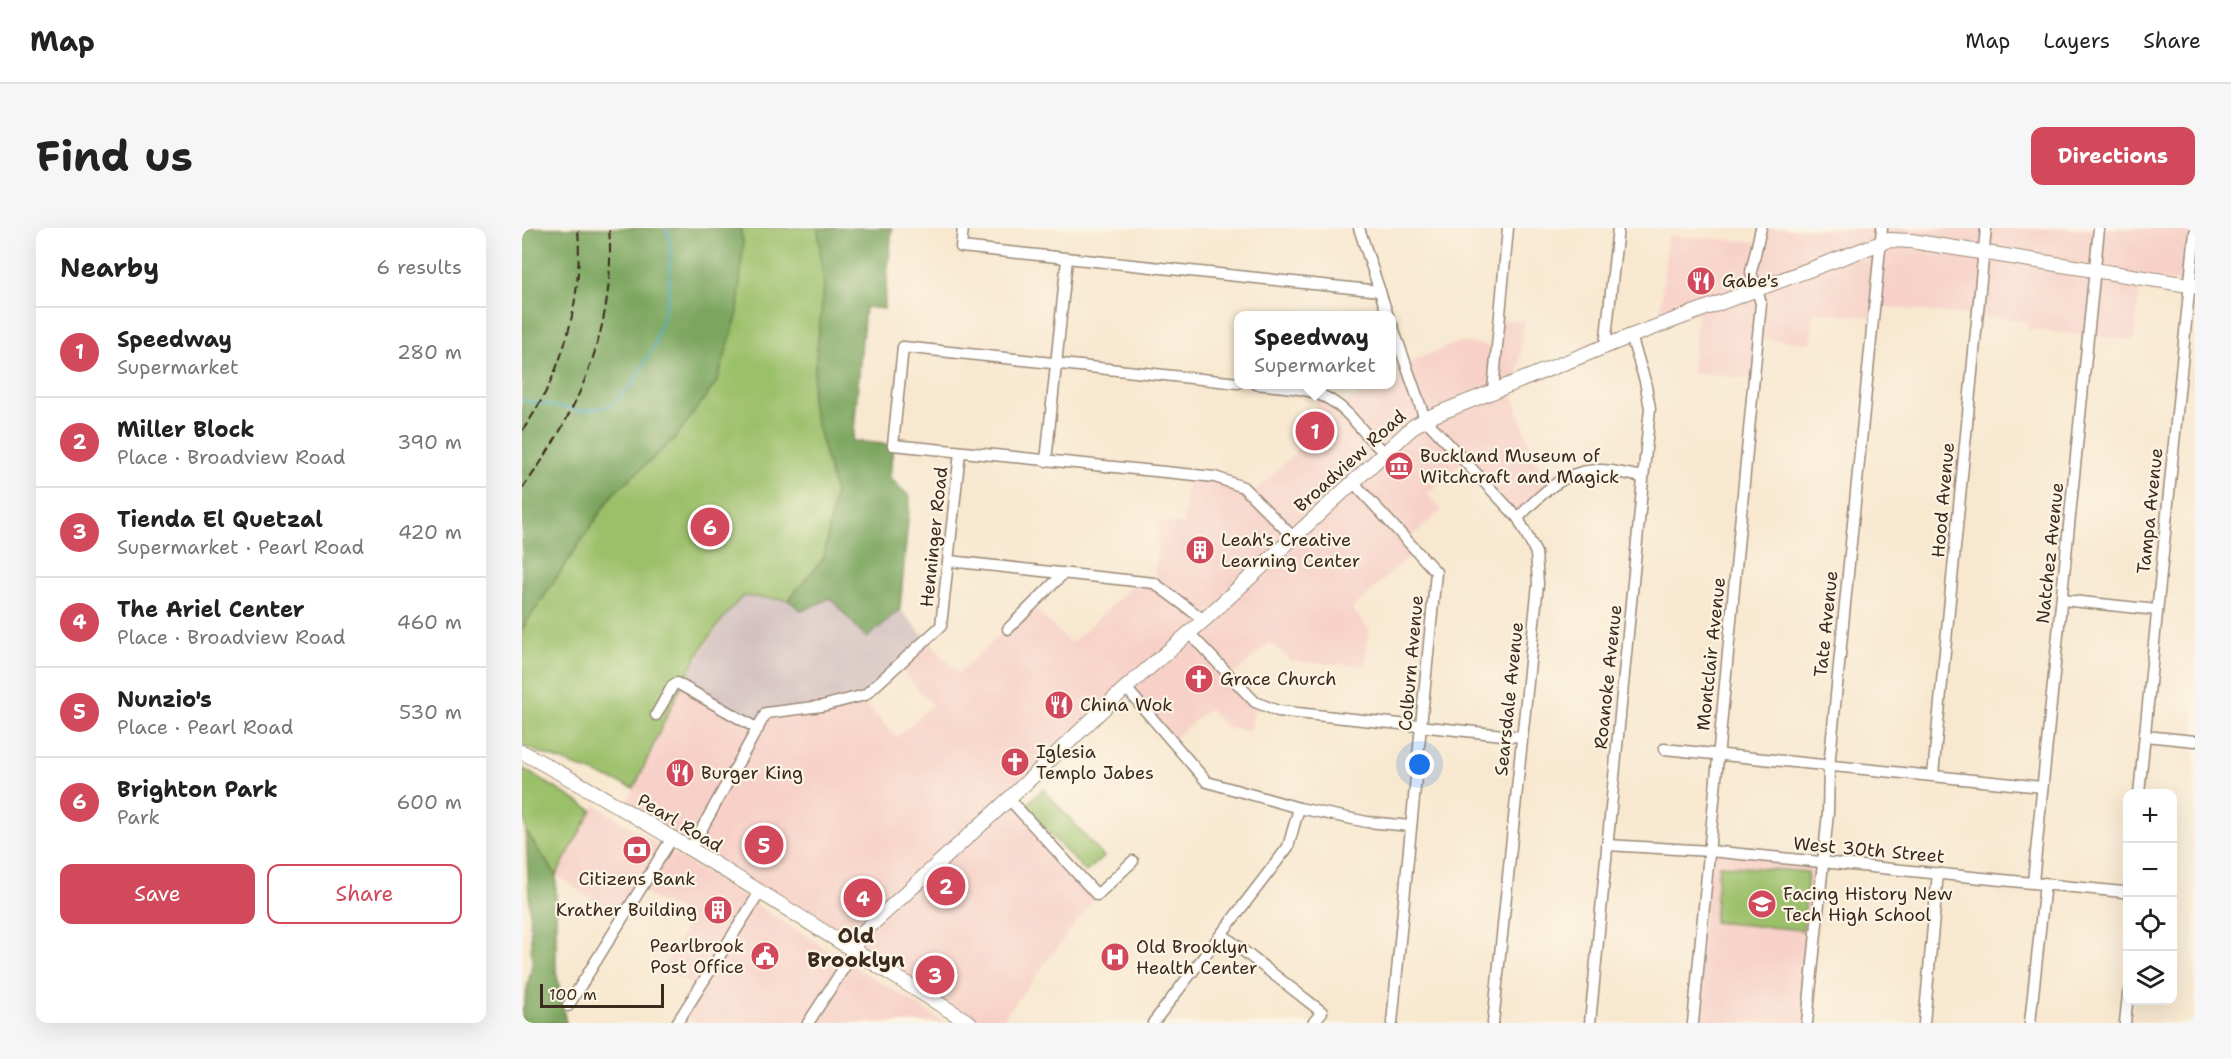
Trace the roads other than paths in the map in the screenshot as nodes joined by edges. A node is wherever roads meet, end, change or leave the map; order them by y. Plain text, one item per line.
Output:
1 (963, 228) edge
2 (1359, 228) edge
3 (1508, 228) edge
4 (1618, 228) edge
5 (1761, 228) edge
6 (1986, 228) edge
7 (2099, 228) edge
8 (2195, 232) edge
9 (1882, 235) edge
10 (1983, 252) junction
11 (1067, 258) junction
12 (2094, 269) junction
13 (2192, 285) edge
14 (1756, 289) junction
15 (1380, 291) junction
16 (1387, 311) edge
17 (1396, 336) edge
18 (1631, 336) junction
19 (1605, 346) junction
20 (1056, 363) junction
21 (1234, 382) edge
22 (1297, 389) edge
23 (1493, 390) junction
24 (1425, 419) junction
25 (960, 452) junction
26 (1385, 453) junction
27 (1046, 461) junction
28 (1644, 477) junction
29 (1353, 482) junction
30 (1518, 518) junction
31 (1293, 537) junction
32 (949, 561) junction
33 (1064, 573) junction
34 (2062, 600) junction
35 (2157, 610) junction
36 (1204, 620) junction
37 (1008, 628) dead end
38 (1189, 633) junction
39 (1126, 688) junction
40 (656, 714) dead end
41 (1422, 726) junction
42 (758, 729) junction
43 (2145, 736) junction
44 (1522, 738) junction
45 (2195, 741) edge
46 (1664, 749) dead end
47 (522, 752) edge
48 (1718, 755) junction
49 (1829, 767) junction
50 (1933, 776) junction
51 (2042, 787) junction
52 (2140, 789) edge
53 (1010, 799) junction
54 (1299, 808) junction
55 (1411, 826) junction
56 (672, 838) junction
57 (1607, 845) junction
58 (690, 850) junction
59 (1710, 851) junction
60 (1133, 861) dead end
61 (1823, 863) junction
62 (1938, 873) junction
63 (2033, 882) junction
64 (2045, 883) junction
65 (2123, 891) edge
66 (760, 892) junction
67 (1223, 934) junction
68 (853, 950) junction
69 (2126, 1005) edge
70 (568, 1006) dead end
71 (677, 1023) edge
72 (808, 1023) edge
73 (970, 1023) edge
74 (1153, 1023) edge
75 (1313, 1023) edge
76 (1392, 1023) edge
77 (1493, 1023) edge
78 (1590, 1023) edge
79 (1693, 1023) edge
80 (1808, 1023) edge
81 (1924, 1023) edge
82 (2030, 1023) edge
83 (2125, 1023) edge

1 - 11 street
2 - 15 street
3 - 23 street
4 - 19 street
5 - 14 street, Montclair Avenue
6 - 10 street, Hood Avenue
7 - 12 street, Natchez Avenue
8 - 13 street, Tampa Avenue
9 - 10 main road, Broadview Road
9 - 14 main road, Broadview Road
9 - 49 street, Tate Avenue
10 - 12 main road, Broadview Road
10 - 50 street, Hood Avenue
11 - 15 street
11 - 20 street
12 - 13 main road, Broadview Road
12 - 34 street, Natchez Avenue
13 - 35 street, Tampa Avenue
14 - 18 main road, Broadview Road
14 - 48 street, Montclair Avenue
15 - 16 street
17 - 24 street
18 - 19 main road, Broadview Road
18 - 28 street, Roanoke Avenue
19 - 23 main road, Broadview Road
20 - 21 street
20 - 25 street
20 - 27 street
22 - 26 street
23 - 24 main road, Broadview Road
24 - 26 main road, Broadview Road
24 - 30 street, Searsdale Avenue
25 - 27 street
25 - 32 street, Henninger Road
26 - 29 main road, Broadview Road
27 - 31 street
28 - 30 street
28 - 57 street, Roanoke Avenue
29 - 31 main road, Broadview Road
29 - 41 street, Colburn Avenue
30 - 44 street, Searsdale Avenue
31 - 36 main road, Broadview Road
32 - 33 street
32 - 42 street, Henninger Road
33 - 36 street
33 - 37 street
34 - 35 street
34 - 51 street, Natchez Avenue
35 - 43 street, Tampa Avenue
36 - 38 main road, Broadview Road
38 - 39 main road, Broadview Road
38 - 41 street
39 - 53 main road, Broadview Road
39 - 54 street
40 - 42 street
41 - 44 street
41 - 55 street, Colburn Avenue
42 - 58 street, Henninger Road
43 - 45 street
43 - 52 street, Tampa Avenue
44 - 77 street, Searsdale Avenue
46 - 48 street
47 - 56 main road, Pearl Road
48 - 49 street
48 - 59 street, Montclair Avenue
49 - 50 street
49 - 61 street, Tate Avenue
50 - 51 street
51 - 63 street, Natchez Avenue
53 - 60 street
53 - 68 main road, Broadview Road
54 - 55 street
54 - 67 street
55 - 76 street, Colburn Avenue
56 - 58 main road, Pearl Road
56 - 70 street
57 - 59 street, West 30th Street
57 - 78 street, Roanoke Avenue
58 - 66 main road, Pearl Road
59 - 61 street, West 30th Street
59 - 79 street, Montclair Avenue
61 - 62 street, West 30th Street
61 - 80 street, Tate Avenue
62 - 63 street, West 30th Street
62 - 81 street
63 - 64 street, West 30th Street
64 - 65 street, West 30th Street
64 - 82 street
66 - 68 main road, Pearl Road
66 - 71 street
67 - 74 street
67 - 75 street
68 - 72 street, Broadview Road
68 - 73 main road, Pearl Road
69 - 83 street

